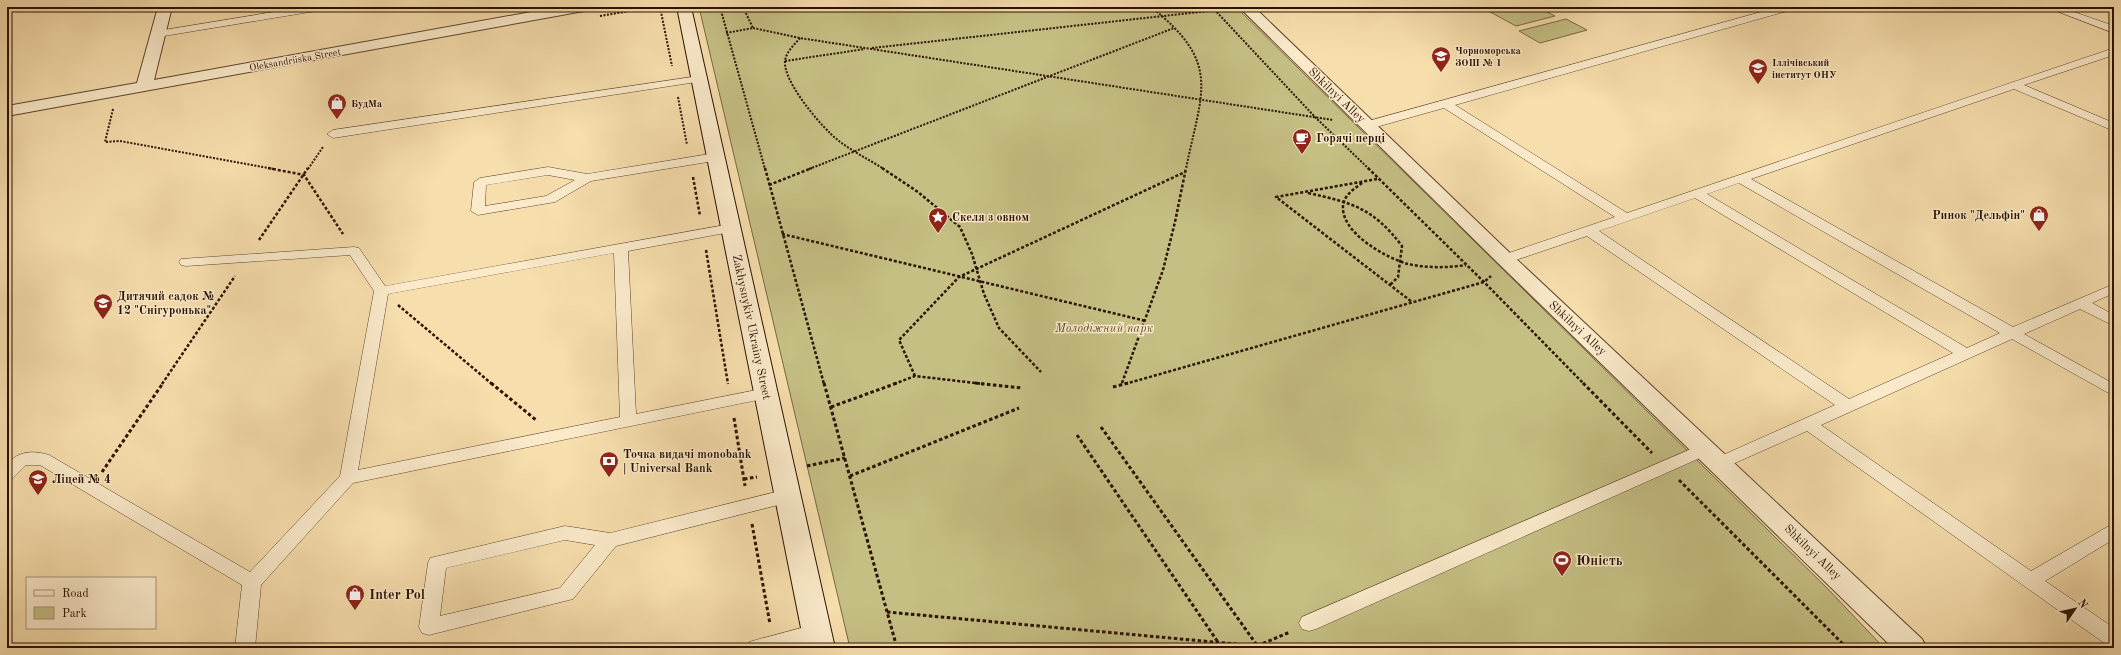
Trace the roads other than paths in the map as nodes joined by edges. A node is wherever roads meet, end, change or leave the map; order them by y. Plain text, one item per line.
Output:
1 (165, 7) edge
2 (322, 7) edge
3 (584, 7) edge
4 (684, 7) edge
5 (1790, 7) edge
6 (2051, 7) edge
7 (1237, 8) edge
8 (303, 9) edge
9 (2114, 30) edge
10 (158, 34) junction
11 (2114, 51) edge
12 (699, 79) junction
13 (2014, 85) junction
14 (144, 86) junction
15 (1446, 104) junction
16 (7, 111) edge
17 (1369, 125) junction
18 (2114, 127) edge
19 (333, 134) road end
20 (716, 157) junction
21 (587, 178) junction
22 (1741, 179) junction
23 (1697, 194) junction
24 (1626, 218) junction
25 (731, 228) junction
26 (1589, 231) junction
27 (621, 248) junction
28 (1508, 258) junction
29 (186, 262) dead end
30 (2114, 288) edge
31 (381, 291) junction
32 (2080, 303) junction
33 (2114, 321) edge
34 (2013, 333) junction
35 (1966, 354) junction
36 (2114, 390) edge
37 (766, 393) junction
38 (1848, 406) junction
39 (628, 421) junction
40 (1808, 424) junction
41 (1713, 456) junction
42 (7, 474) edge
43 (348, 478) junction
44 (788, 496) junction
45 (2114, 530) edge
46 (610, 540) junction
47 (2031, 580) junction
48 (252, 582) junction
49 (1309, 623) road end
50 (2114, 639) edge
51 (818, 640) edge
52 (765, 646) edge
53 (245, 648) edge
54 (1912, 648) edge

1 - 10 street
2 - 8 lane
3 - 14 street, Oleksandriiska Street
4 - 12 street, Zakhysnykiv Ukrainy Street
5 - 15 lane
6 - 9 lane
7 - 17 street, Shkilnyi Alley
8 - 10 lane
10 - 14 street
11 - 13 lane
12 - 19 lane
12 - 20 street, Zakhysnykiv Ukrainy Street
13 - 18 lane
13 - 22 lane
14 - 16 street, Oleksandriiska Street
15 - 17 lane
15 - 24 lane
17 - 28 street, Shkilnyi Alley
20 - 21 lane
20 - 25 street, Zakhysnykiv Ukrainy Street
21 - 21 lane
22 - 23 lane
22 - 34 lane
23 - 24 lane
23 - 35 lane
24 - 26 lane
25 - 27 lane
25 - 37 street, Zakhysnykiv Ukrainy Street
26 - 28 lane
26 - 38 lane
27 - 31 lane
27 - 39 lane
28 - 41 street, Shkilnyi Alley
29 - 31 lane
30 - 32 lane
31 - 43 lane
32 - 33 lane
32 - 34 lane
34 - 35 lane
34 - 36 lane
35 - 38 lane
37 - 39 lane
37 - 44 street, Zakhysnykiv Ukrainy Street
38 - 40 lane
39 - 43 lane
40 - 41 lane
40 - 47 lane
41 - 49 lane
41 - 54 street, Shkilnyi Alley
42 - 48 lane
43 - 48 lane
44 - 46 lane
44 - 51 street, Zakhysnykiv Ukrainy Street
45 - 47 lane
46 - 46 lane
47 - 50 lane
48 - 53 lane
51 - 52 lane

